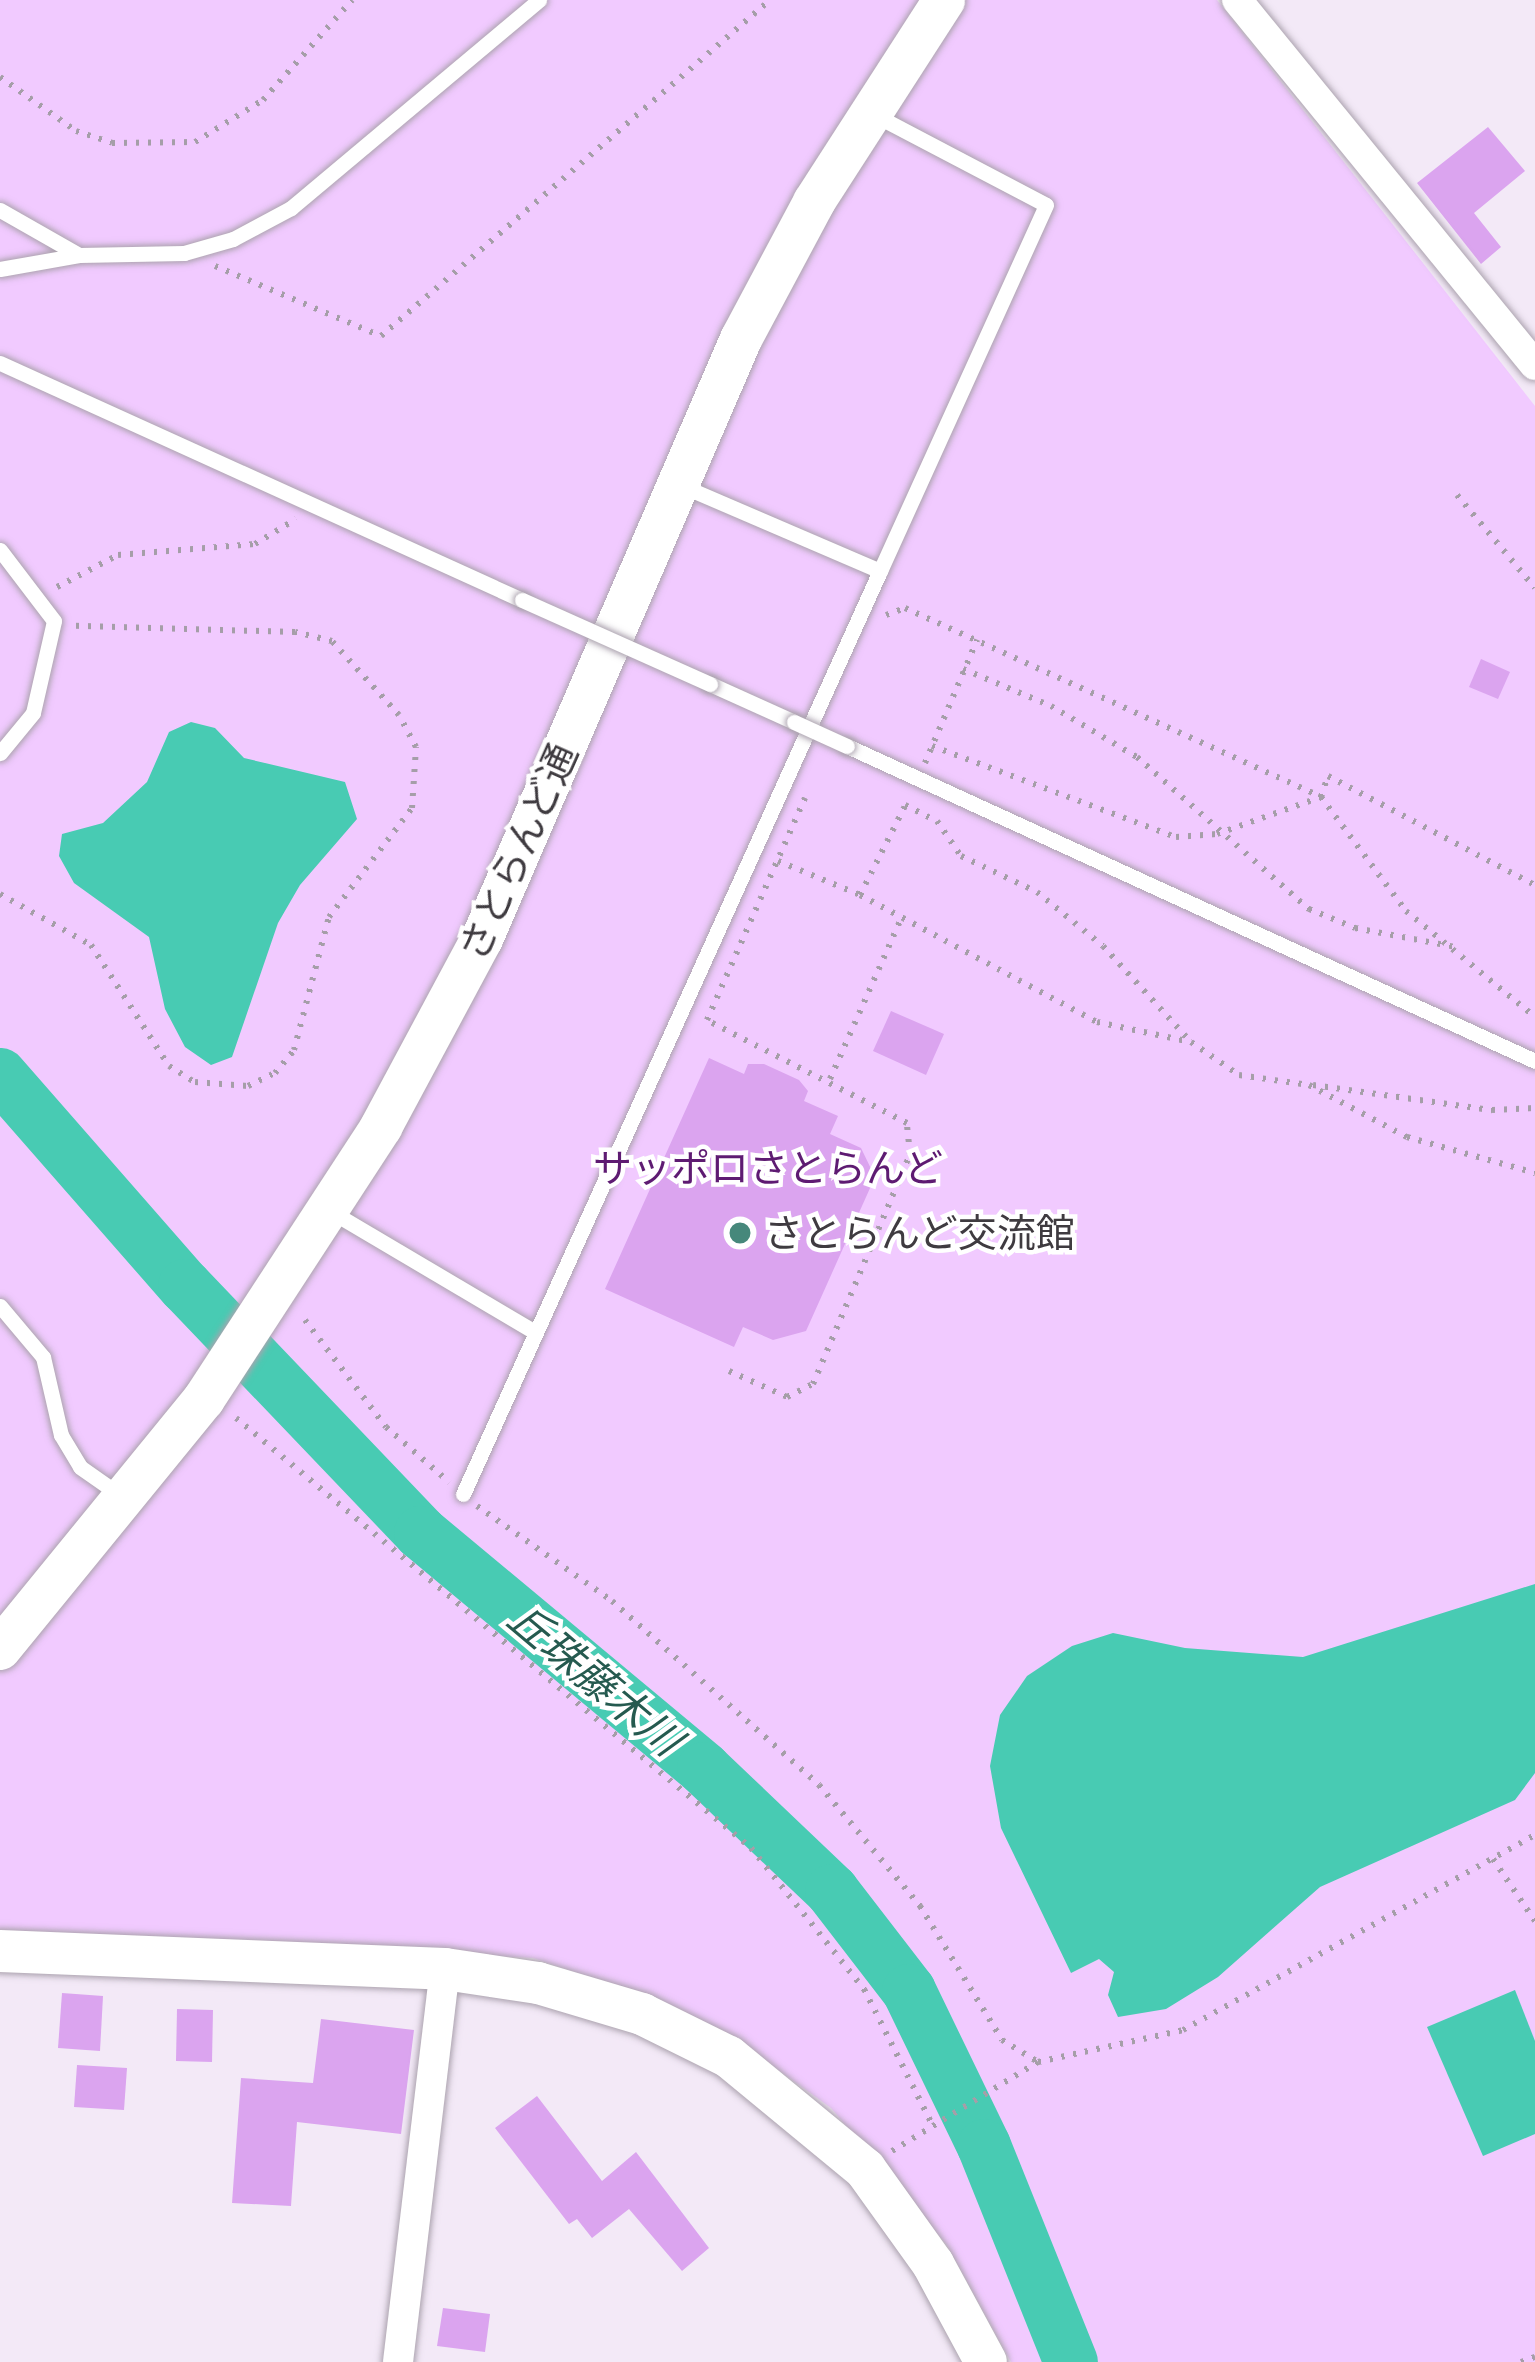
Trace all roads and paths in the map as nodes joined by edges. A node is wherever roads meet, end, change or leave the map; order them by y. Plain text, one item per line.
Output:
1 (352, 0) edge
2 (538, 0) edge
3 (770, 0) edge
4 (944, 0) edge
5 (1237, 0) edge
6 (0, 77) edge
7 (871, 113) junction
8 (0, 210) edge
9 (184, 253) junction
10 (79, 255) junction
11 (0, 269) edge
12 (0, 363) edge
13 (1535, 364) edge
14 (674, 482) junction
15 (1457, 495) dead end
16 (310, 502) junction
17 (0, 550) edge
18 (880, 571) junction
19 (1535, 588) edge
20 (39, 601) junction
21 (54, 621) junction
22 (877, 634) dead end
23 (963, 669) dead end
24 (932, 746) dead end
25 (0, 753) edge
26 (814, 779) dead end
27 (1321, 797) junction
28 (905, 805) dead end
29 (1217, 834) junction
30 (778, 861) junction
31 (1535, 885) edge
32 (0, 894) edge
33 (901, 919) junction
34 (1460, 947) junction
35 (1535, 1017) edge
36 (1190, 1042) junction
37 (1535, 1061) edge
38 (830, 1079) junction
39 (1309, 1085) junction
40 (1535, 1108) edge
41 (1535, 1173) edge
42 (330, 1210) junction
43 (0, 1306) edge
44 (286, 1314) junction
45 (535, 1332) junction
46 (729, 1371) dead end
47 (220, 1409) junction
48 (464, 1494) junction
49 (127, 1500) junction
50 (0, 1649) edge
51 (1535, 1835) edge
52 (1493, 1859) junction
53 (1535, 1921) edge
54 (0, 1952) edge
55 (445, 1969) junction
56 (1038, 2062) junction
57 (932, 2124) junction
58 (865, 2169) junction
59 (1535, 2357) edge
60 (398, 2362) edge
61 (986, 2362) edge
62 (1521, 2362) edge

1 - 6 path
2 - 9 lane
3 - 9 path
4 - 7 street, さとらんど通
5 - 13 street
7 - 14 street, さとらんど通
7 - 18 lane
8 - 10 lane
9 - 10 lane
10 - 11 lane
12 - 16 lane
14 - 18 lane
14 - 42 street, さとらんど通
15 - 19 path
16 - 20 path
16 - 37 lane, bridge
17 - 20 lane
18 - 45 lane
20 - 21 lane
21 - 25 lane
21 - 32 path
22 - 27 path
23 - 29 path
24 - 29 path
26 - 30 path
27 - 29 path
27 - 31 path
27 - 34 path
28 - 36 path
29 - 34 path
30 - 33 path
30 - 38 path
33 - 36 path
33 - 38 path
34 - 35 path
36 - 39 path
38 - 46 path
39 - 40 path
39 - 41 path
42 - 44 street, さとらんど通
42 - 45 lane
43 - 49 lane
44 - 47 street, さとらんど通
44 - 48 path
45 - 48 lane
47 - 49 street, さとらんど通
47 - 57 path
48 - 56 path
49 - 50 street, さとらんど通
51 - 52 path
52 - 53 path
52 - 56 path
54 - 55 street
55 - 58 street
55 - 60 street
56 - 57 path
57 - 58 path
58 - 61 street
59 - 62 path

